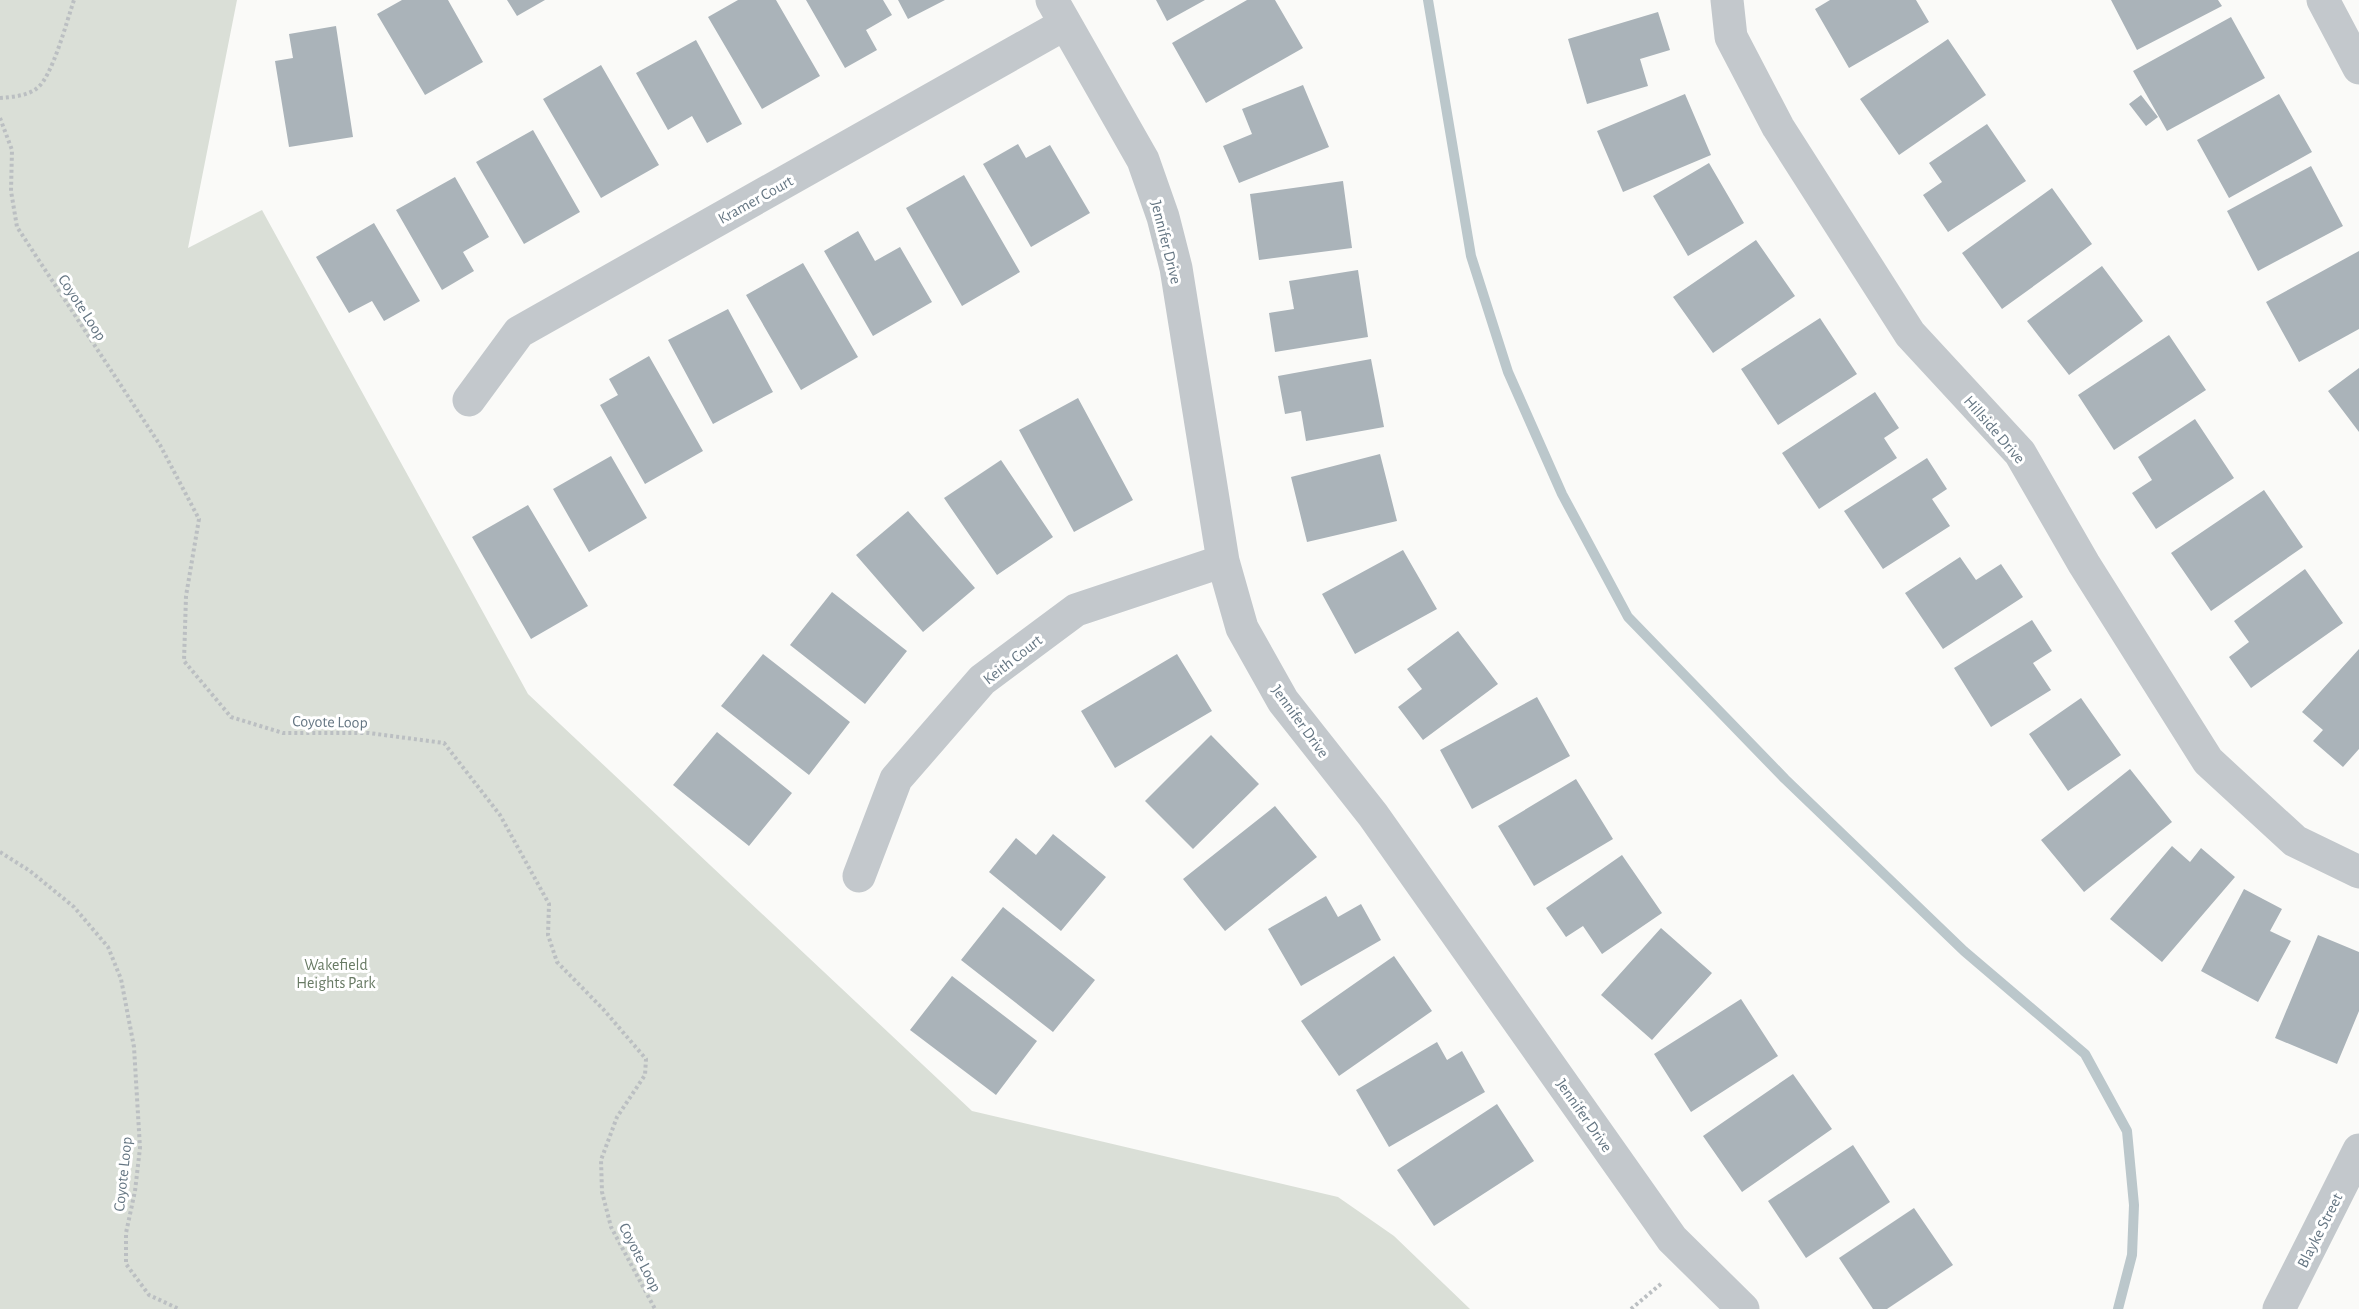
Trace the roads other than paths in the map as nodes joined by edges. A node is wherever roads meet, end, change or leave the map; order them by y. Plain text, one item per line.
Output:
1 (1727, 0) edge
2 (2323, 0) edge
3 (1059, 12) edge
4 (2359, 69) edge
5 (469, 400) dead end
6 (1223, 561) junction
7 (2359, 872) edge
8 (859, 876) dead end
9 (2359, 1150) edge
10 (1743, 1309) edge
11 (2279, 1309) edge

1 - 7 street, Hillside Drive
2 - 4 street
3 - 5 street, Kramer Court
3 - 6 street, Jennifer Drive
6 - 8 street, Keith Court
6 - 10 street, Jennifer Drive
9 - 11 street, Blayke Street

